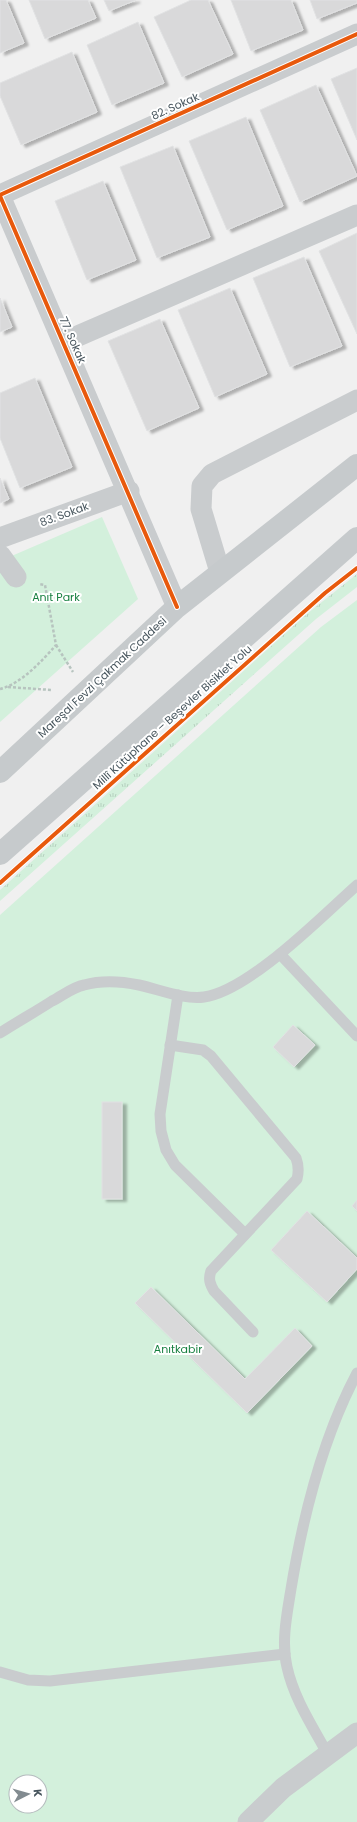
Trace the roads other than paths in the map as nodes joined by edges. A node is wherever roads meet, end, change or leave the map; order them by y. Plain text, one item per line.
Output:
1 (357, 34) edge
2 (0, 196) edge
3 (357, 215) edge
4 (64, 342) junction
5 (357, 400) edge
6 (357, 465) edge
7 (128, 491) junction
8 (0, 538) edge
9 (357, 538) edge
10 (0, 555) edge
11 (220, 572) junction
12 (16, 577) road end
13 (177, 607) junction
14 (0, 772) edge
15 (0, 854) edge
16 (357, 885) edge
17 (280, 954) junction
18 (178, 995) junction
19 (0, 1033) edge
20 (357, 1036) edge
21 (170, 1045) junction
22 (245, 1234) junction
23 (254, 1332) dead end
24 (357, 1373) edge
25 (285, 1654) junction
26 (0, 1672) edge
27 (357, 1733) edge
28 (328, 1755) junction
29 (248, 1822) edge

1 - 2 street, 82. Sokak
2 - 4 street, 77. Sokak
3 - 4 street
4 - 7 street, 77. Sokak
5 - 11 street
6 - 11 main road, Mareşal Fevzi Çakmak Caddesi
7 - 8 street, 83. Sokak
7 - 13 street, 77. Sokak
9 - 15 main road
10 - 12 street
11 - 13 main road, Mareşal Fevzi Çakmak Caddesi
13 - 14 main road, Mareşal Fevzi Çakmak Caddesi
16 - 17 lane
17 - 18 lane
17 - 20 lane
18 - 19 lane
18 - 21 lane
21 - 22 lane
21 - 22 lane
22 - 23 lane
24 - 25 lane
25 - 26 lane
25 - 28 lane
27 - 28 street
28 - 29 street

